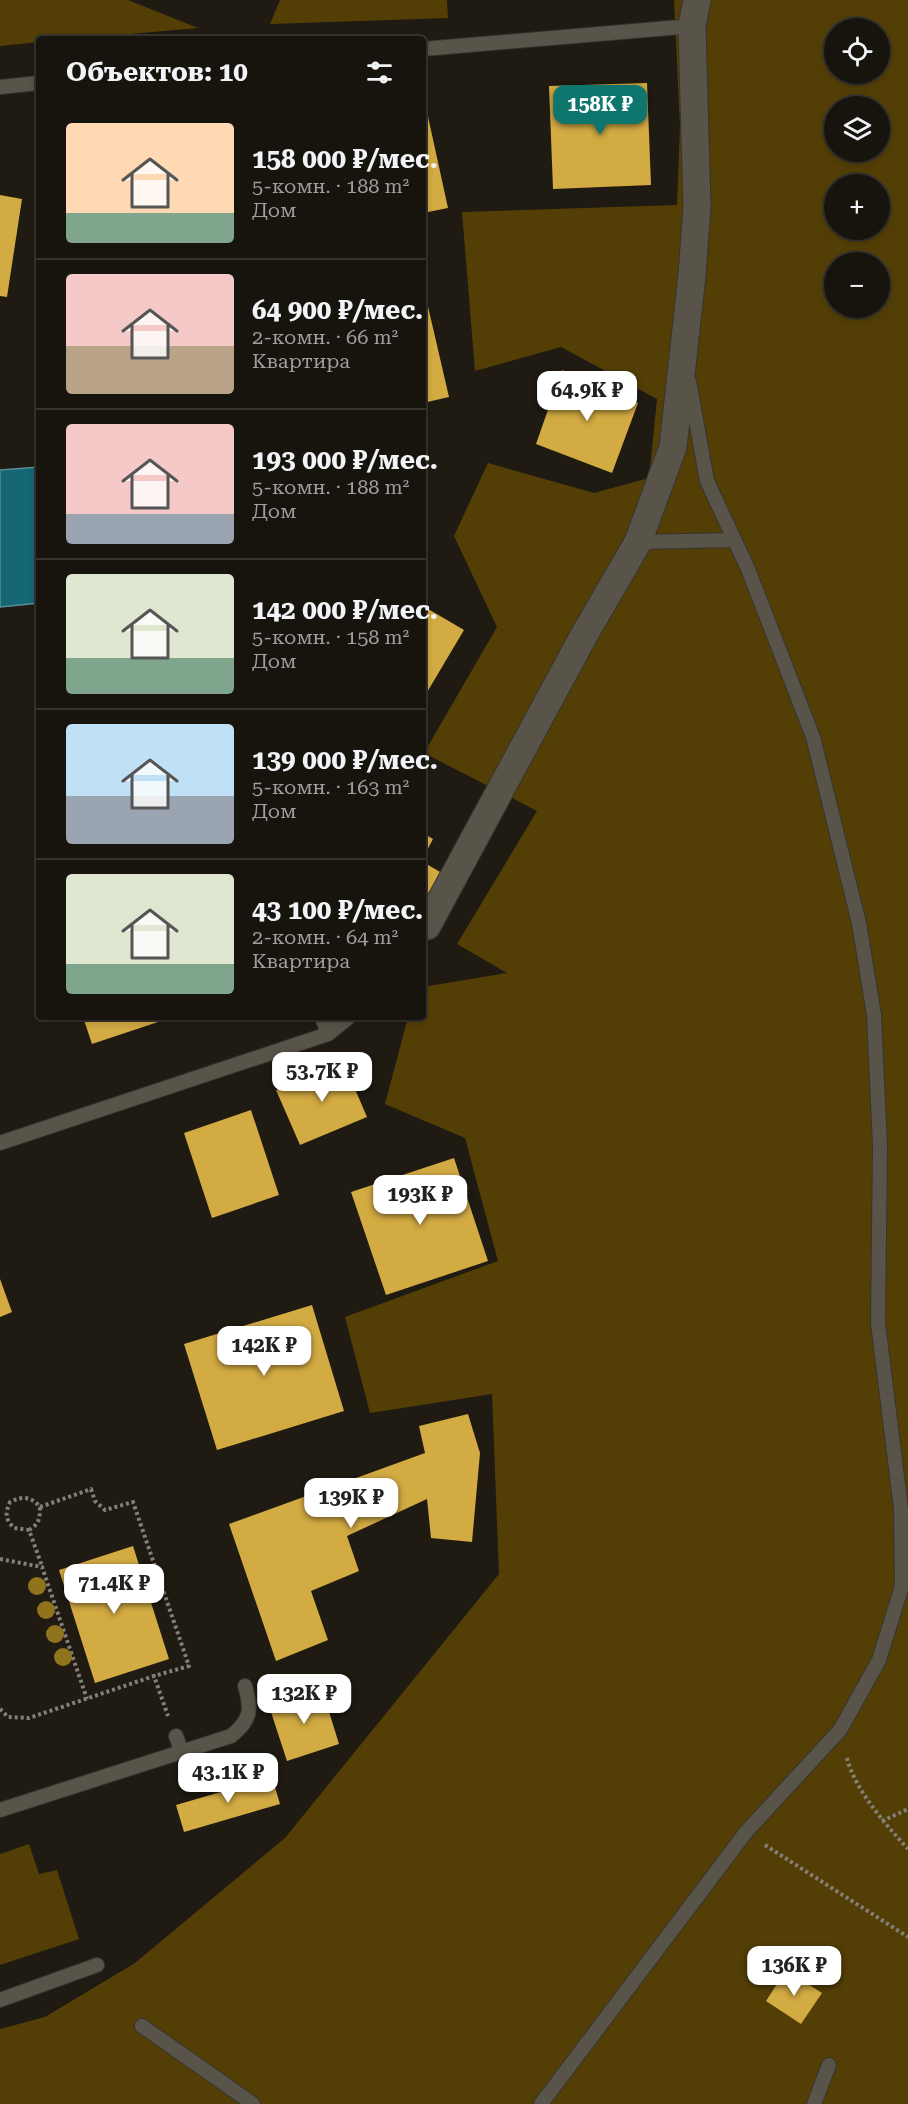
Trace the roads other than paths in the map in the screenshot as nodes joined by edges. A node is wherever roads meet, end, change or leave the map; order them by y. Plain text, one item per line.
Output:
1 (695, 13) edge
2 (426, 49) edge
3 (36, 83) edge
4 (0, 87) edge
5 (683, 348) junction
6 (735, 540) junction
7 (638, 542) junction
8 (426, 926) edge
9 (323, 1020) edge
10 (345, 1020) edge
11 (328, 1034) junction
12 (0, 1143) edge
13 (245, 1686) dead end
14 (176, 1736) road end
15 (182, 1753) junction
16 (0, 1810) edge
17 (97, 1965) dead end
18 (0, 2000) edge
19 (142, 2026) dead end
20 (830, 2064) dead end
21 (253, 2104) edge
22 (541, 2104) edge
23 (814, 2104) edge

1 - 2 lane
1 - 5 street
3 - 4 lane
5 - 6 lane
5 - 7 street
6 - 7 lane
6 - 22 lane
7 - 8 street
9 - 11 lane
10 - 11 lane
11 - 12 lane
13 - 15 lane
14 - 15 lane
15 - 16 lane
17 - 18 lane
19 - 21 lane
20 - 23 lane

